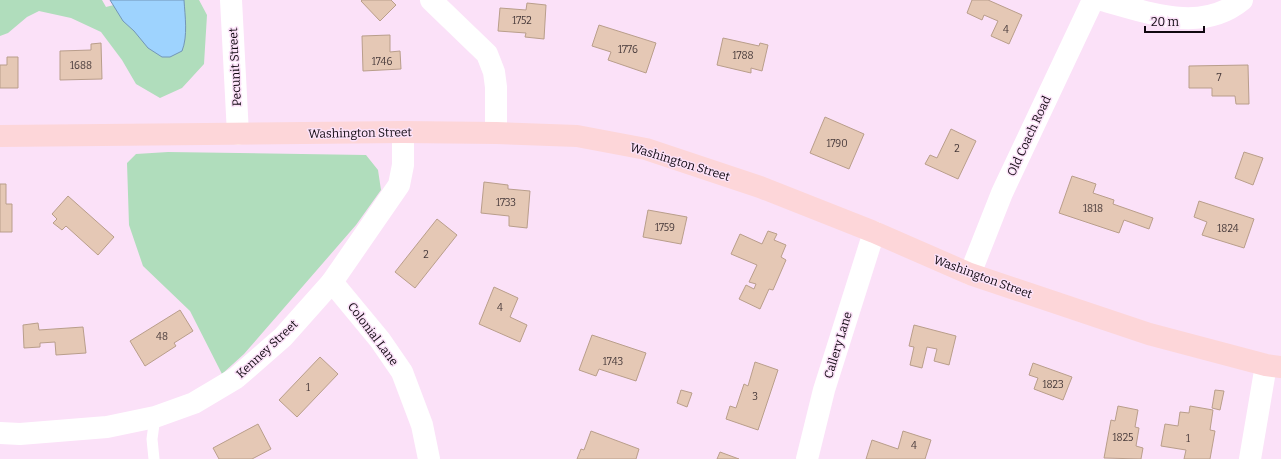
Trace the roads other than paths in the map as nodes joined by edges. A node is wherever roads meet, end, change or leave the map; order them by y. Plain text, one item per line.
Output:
1 (232, 0) edge
2 (431, 0) edge
3 (1093, 0) edge
4 (1102, 0) edge
5 (1242, 0) edge
6 (403, 132) junction
7 (238, 134) junction
8 (496, 134) junction
9 (0, 136) edge
10 (874, 232) junction
11 (970, 274) junction
12 (332, 282) junction
13 (1273, 366) edge
14 (155, 417) junction
15 (0, 434) edge
16 (154, 459) edge
17 (429, 459) edge
18 (807, 459) edge
19 (1250, 459) edge

1 - 7 street, Pecunit Street
2 - 8 street
3 - 11 street, Old Coach Road
4 - 5 street
6 - 7 main road, Washington Street
6 - 8 main road, Washington Street
6 - 12 street, Kenney Street
7 - 9 main road, Washington Street
8 - 10 main road, Washington Street
10 - 11 main road, Washington Street
10 - 18 street, Callery Lane
11 - 13 main road, Washington Street
12 - 14 street, Kenney Street
12 - 17 street, Colonial Lane
13 - 19 street
14 - 15 street, Kenney Street
14 - 16 lane

